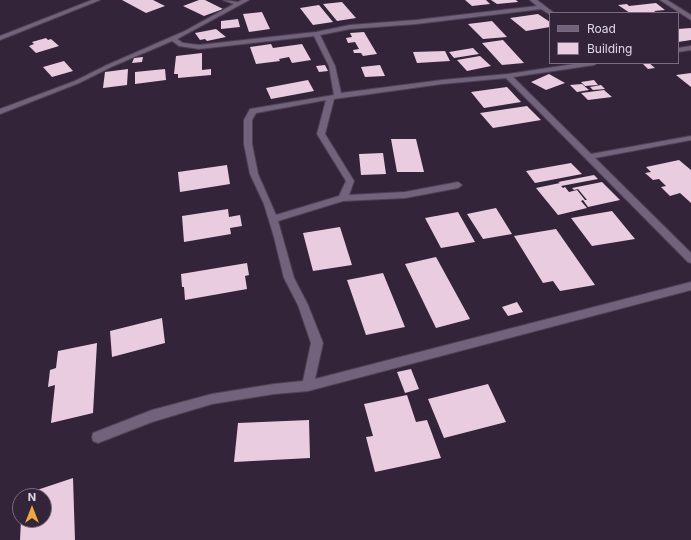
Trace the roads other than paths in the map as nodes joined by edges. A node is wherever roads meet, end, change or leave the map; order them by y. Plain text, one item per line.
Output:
1 (97, 0) edge
2 (226, 0) edge
3 (246, 0) edge
4 (533, 0) edge
5 (663, 0) edge
6 (239, 4) junction
7 (542, 7) junction
8 (550, 12) edge
9 (691, 18) edge
10 (316, 34) junction
11 (0, 38) edge
12 (172, 38) junction
13 (691, 48) edge
14 (679, 50) edge
15 (587, 64) edge
16 (508, 76) junction
17 (334, 98) junction
18 (0, 112) edge
19 (691, 138) edge
20 (589, 157) junction
21 (458, 185) dead end
22 (343, 198) junction
23 (273, 219) junction
24 (691, 259) edge
25 (691, 286) edge
26 (308, 386) junction
27 (98, 437) dead end

1 - 11 street
2 - 6 street
3 - 6 street
4 - 7 street
5 - 9 street
6 - 12 street
7 - 8 street
7 - 10 street
10 - 12 street
10 - 17 street
12 - 18 street
13 - 14 street
15 - 16 street
16 - 17 street
16 - 20 street
17 - 22 street
17 - 23 street
19 - 20 street
20 - 24 street
21 - 22 street
22 - 23 street
23 - 26 street
25 - 26 street
26 - 27 street

